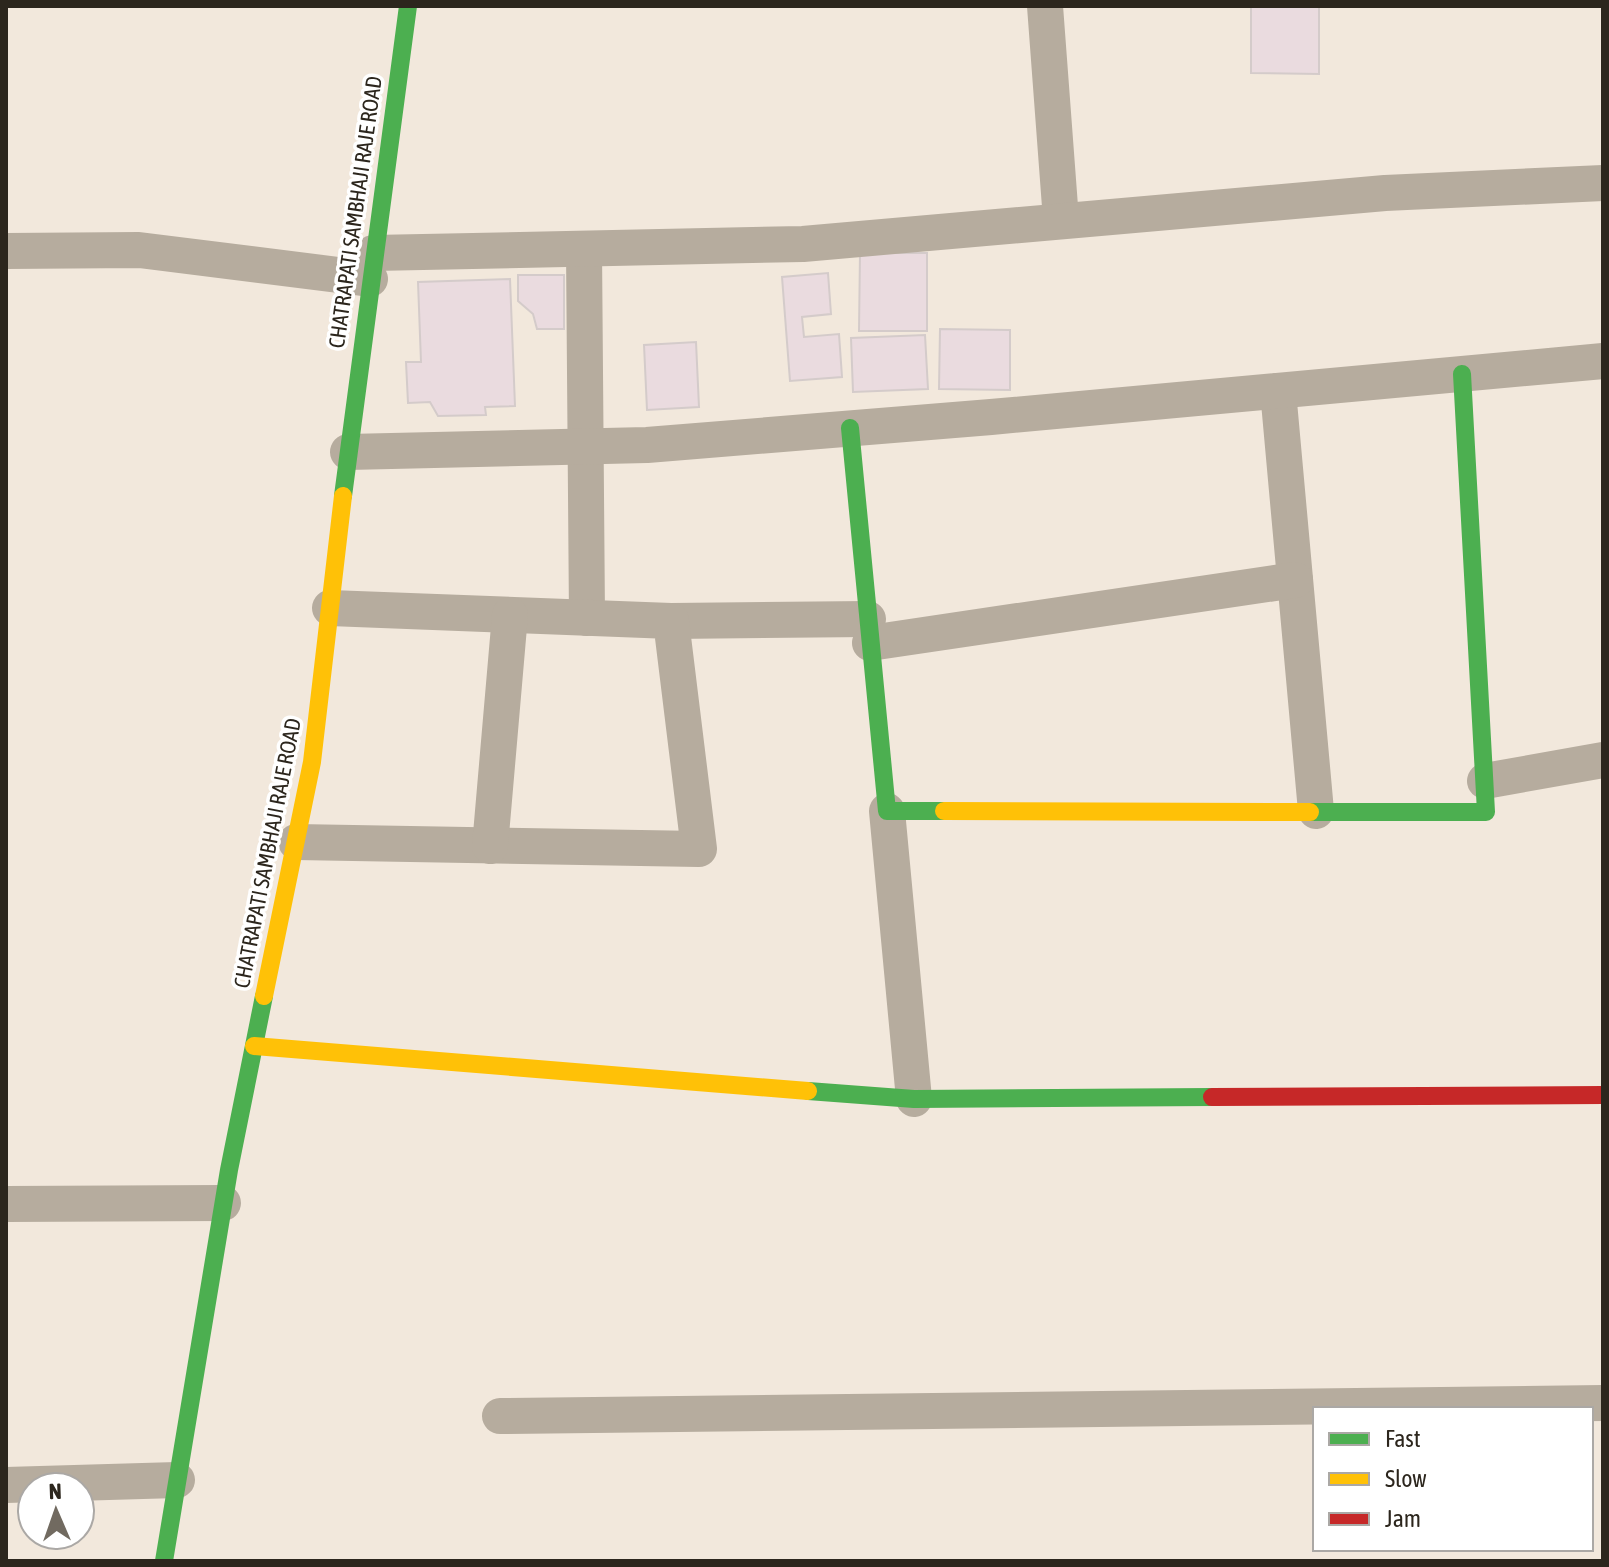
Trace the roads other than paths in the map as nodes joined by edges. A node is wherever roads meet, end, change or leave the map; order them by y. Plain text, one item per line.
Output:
1 (408, 6) edge
2 (1045, 6) edge
3 (1603, 183) edge
4 (1061, 220) junction
5 (584, 249) junction
6 (6, 251) edge
7 (371, 266) junction
8 (1603, 361) edge
9 (1462, 374) junction
10 (1278, 391) junction
11 (850, 428) junction
12 (585, 446) junction
13 (348, 452) junction
14 (1295, 580) junction
15 (330, 608) junction
16 (510, 615) junction
17 (587, 618) junction
18 (671, 621) junction
19 (869, 631) junction
20 (1603, 760) edge
21 (1485, 781) junction
22 (887, 811) junction
23 (1316, 811) junction
24 (296, 842) junction
25 (490, 846) junction
26 (254, 1046) junction
27 (1603, 1095) edge
28 (914, 1099) junction
29 (223, 1203) junction
30 (6, 1204) edge
31 (1603, 1403) edge
32 (500, 1416) dead end
33 (177, 1480) junction
34 (6, 1485) edge
35 (164, 1561) edge

1 - 7 street, CHATRAPATI SAMBHAJI RAJE ROAD
2 - 4 street
3 - 4 street
4 - 5 street
5 - 7 street
5 - 12 street
6 - 7 street
7 - 13 street, CHATRAPATI SAMBHAJI RAJE ROAD
8 - 9 street
9 - 10 street
9 - 21 street
10 - 11 street
10 - 14 street
11 - 12 street
11 - 19 street
12 - 13 street
12 - 17 street
13 - 15 street, CHATRAPATI SAMBHAJI RAJE ROAD
14 - 19 street
14 - 23 street
15 - 16 street
15 - 24 street, CHATRAPATI SAMBHAJI RAJE ROAD
16 - 17 street
16 - 25 street
17 - 18 street
18 - 19 street
18 - 25 street
19 - 22 street
20 - 21 street
21 - 23 street
22 - 23 street
22 - 28 street
24 - 25 street
24 - 26 street, CHATRAPATI SAMBHAJI RAJE ROAD
26 - 28 street
26 - 29 street, CHATRAPATI SAMBHAJI RAJE ROAD
27 - 28 street
29 - 30 street
29 - 33 street, CHATRAPATI SAMBHAJI RAJE ROAD
31 - 32 street
33 - 34 street
33 - 35 street, CHATRAPATI SAMBHAJI RAJE ROAD

